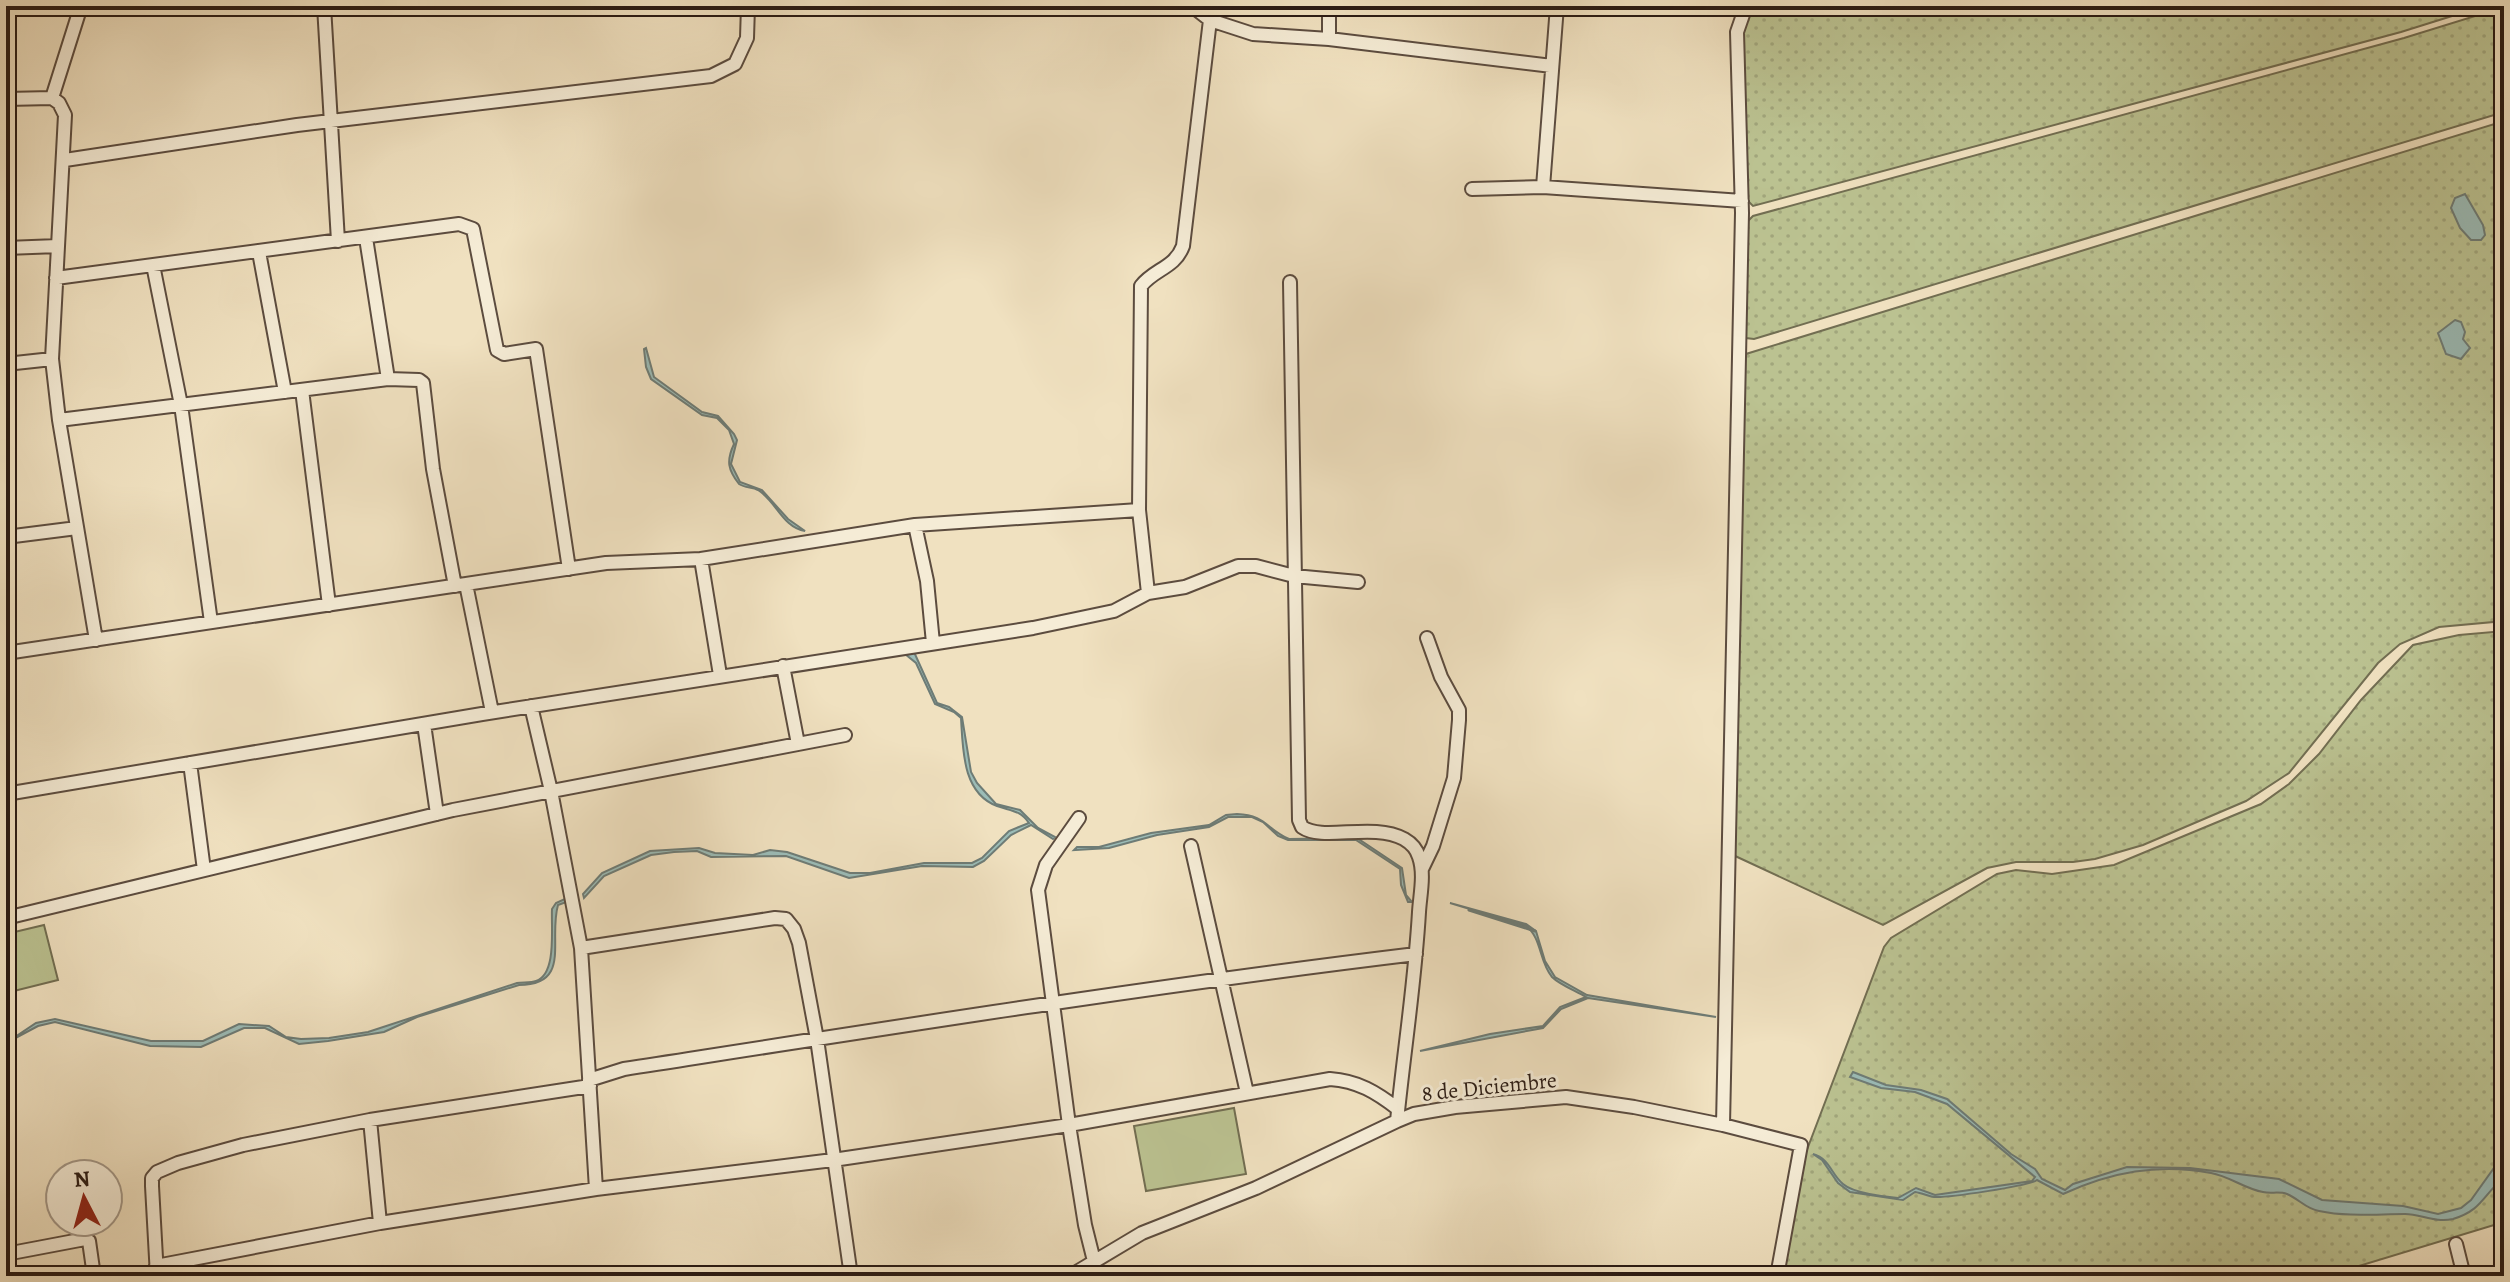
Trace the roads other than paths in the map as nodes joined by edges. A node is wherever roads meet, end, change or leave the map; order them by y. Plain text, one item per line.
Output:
1 (81, 6) edge
2 (324, 6) edge
3 (748, 6) edge
4 (1192, 6) edge
5 (1329, 6) edge
6 (1557, 6) edge
7 (1746, 6) edge
8 (1210, 20) junction
9 (1329, 39) junction
10 (1552, 66) junction
11 (52, 98) junction
12 (6, 99) edge
13 (330, 122) junction
14 (65, 160) junction
15 (1543, 187) junction
16 (1472, 189) dead end
17 (1742, 201) junction
18 (366, 238) junction
19 (338, 241) junction
20 (58, 246) junction
21 (6, 248) edge
22 (259, 252) junction
23 (153, 265) junction
24 (56, 278) junction
25 (1290, 282) dead end
26 (52, 359) junction
27 (6, 364) edge
28 (388, 379) junction
29 (302, 390) junction
30 (285, 392) junction
31 (181, 405) junction
32 (59, 420) junction
33 (1139, 510) junction
34 (915, 525) junction
35 (77, 528) junction
36 (6, 537) edge
37 (701, 559) junction
38 (569, 569) junction
39 (1294, 576) junction
40 (1358, 582) dead end
41 (460, 585) junction
42 (1148, 593) junction
43 (329, 605) junction
44 (211, 622) junction
45 (1427, 638) dead end
46 (96, 640) junction
47 (933, 643) junction
48 (6, 653) edge
49 (783, 666) junction
50 (720, 675) junction
51 (531, 706) junction
52 (492, 712) junction
53 (424, 724) junction
54 (845, 735) dead end
55 (798, 744) junction
56 (190, 763) junction
57 (551, 791) junction
58 (6, 794) edge
59 (437, 814) junction
60 (1079, 818) dead end
61 (1191, 846) dead end
62 (1422, 869) junction
63 (204, 870) junction
64 (6, 918) edge
65 (581, 948) junction
66 (1416, 954) junction
67 (1221, 977) junction
68 (1052, 1003) junction
69 (817, 1039) junction
70 (589, 1083) junction
71 (1247, 1093) junction
72 (1397, 1115) junction
73 (370, 1120) junction
74 (1069, 1125) junction
75 (1723, 1125) junction
76 (833, 1160) junction
77 (596, 1189) junction
78 (380, 1223) junction
79 (2456, 1244) dead end
80 (6, 1254) edge
81 (1094, 1261) junction
82 (156, 1271) edge
83 (94, 1276) edge
84 (851, 1276) edge
85 (1070, 1276) edge
86 (1777, 1276) edge
87 (2464, 1276) edge

1 - 11 street
2 - 13 street
3 - 13 street
4 - 8 street
5 - 9 street
6 - 10 street
7 - 17 street
8 - 9 street
8 - 33 street
9 - 10 street
10 - 15 street
11 - 12 street
11 - 14 street
13 - 14 street
13 - 19 street
14 - 20 street
15 - 16 street
15 - 17 street
17 - 75 street
18 - 19 street
18 - 28 street
18 - 38 street
19 - 22 street
20 - 21 street
20 - 24 street
22 - 23 street
22 - 30 street
23 - 24 street
23 - 31 street
24 - 26 street
25 - 39 street
26 - 27 street
26 - 32 street
28 - 29 street
28 - 41 street
29 - 30 street
29 - 43 street
30 - 31 street
31 - 32 street
31 - 44 street
32 - 35 street
33 - 34 street
33 - 42 street
34 - 37 street
34 - 47 street
35 - 36 street
35 - 46 street
37 - 38 street
37 - 50 street
38 - 41 street
39 - 40 street
39 - 42 street
39 - 62 street
41 - 43 street
41 - 52 street
42 - 47 street
43 - 44 street
44 - 46 street
45 - 62 street
46 - 48 street
47 - 49 street
49 - 50 street
49 - 55 street
50 - 51 street
51 - 52 street
51 - 57 street
52 - 53 street
53 - 56 street
53 - 59 street
54 - 55 street
55 - 57 street
56 - 58 street
56 - 63 street
57 - 59 street
57 - 65 street
59 - 63 street
60 - 68 street
61 - 67 street
62 - 66 street
63 - 64 street
65 - 69 street
65 - 70 street
66 - 67 street
66 - 72 street
67 - 68 street
67 - 71 street
68 - 69 street
68 - 74 street
69 - 70 street
69 - 76 street
70 - 73 street
70 - 77 street
71 - 72 street
71 - 74 street
72 - 75 street, 8 de Diciembre
72 - 81 street, 8 de Diciembre
73 - 78 street
73 - 82 street
74 - 76 street
74 - 81 street
75 - 86 street, 8 de Diciembre
76 - 77 street
76 - 84 street
77 - 78 street
78 - 82 street
79 - 87 street
80 - 83 street
81 - 85 street, 8 de Diciembre

